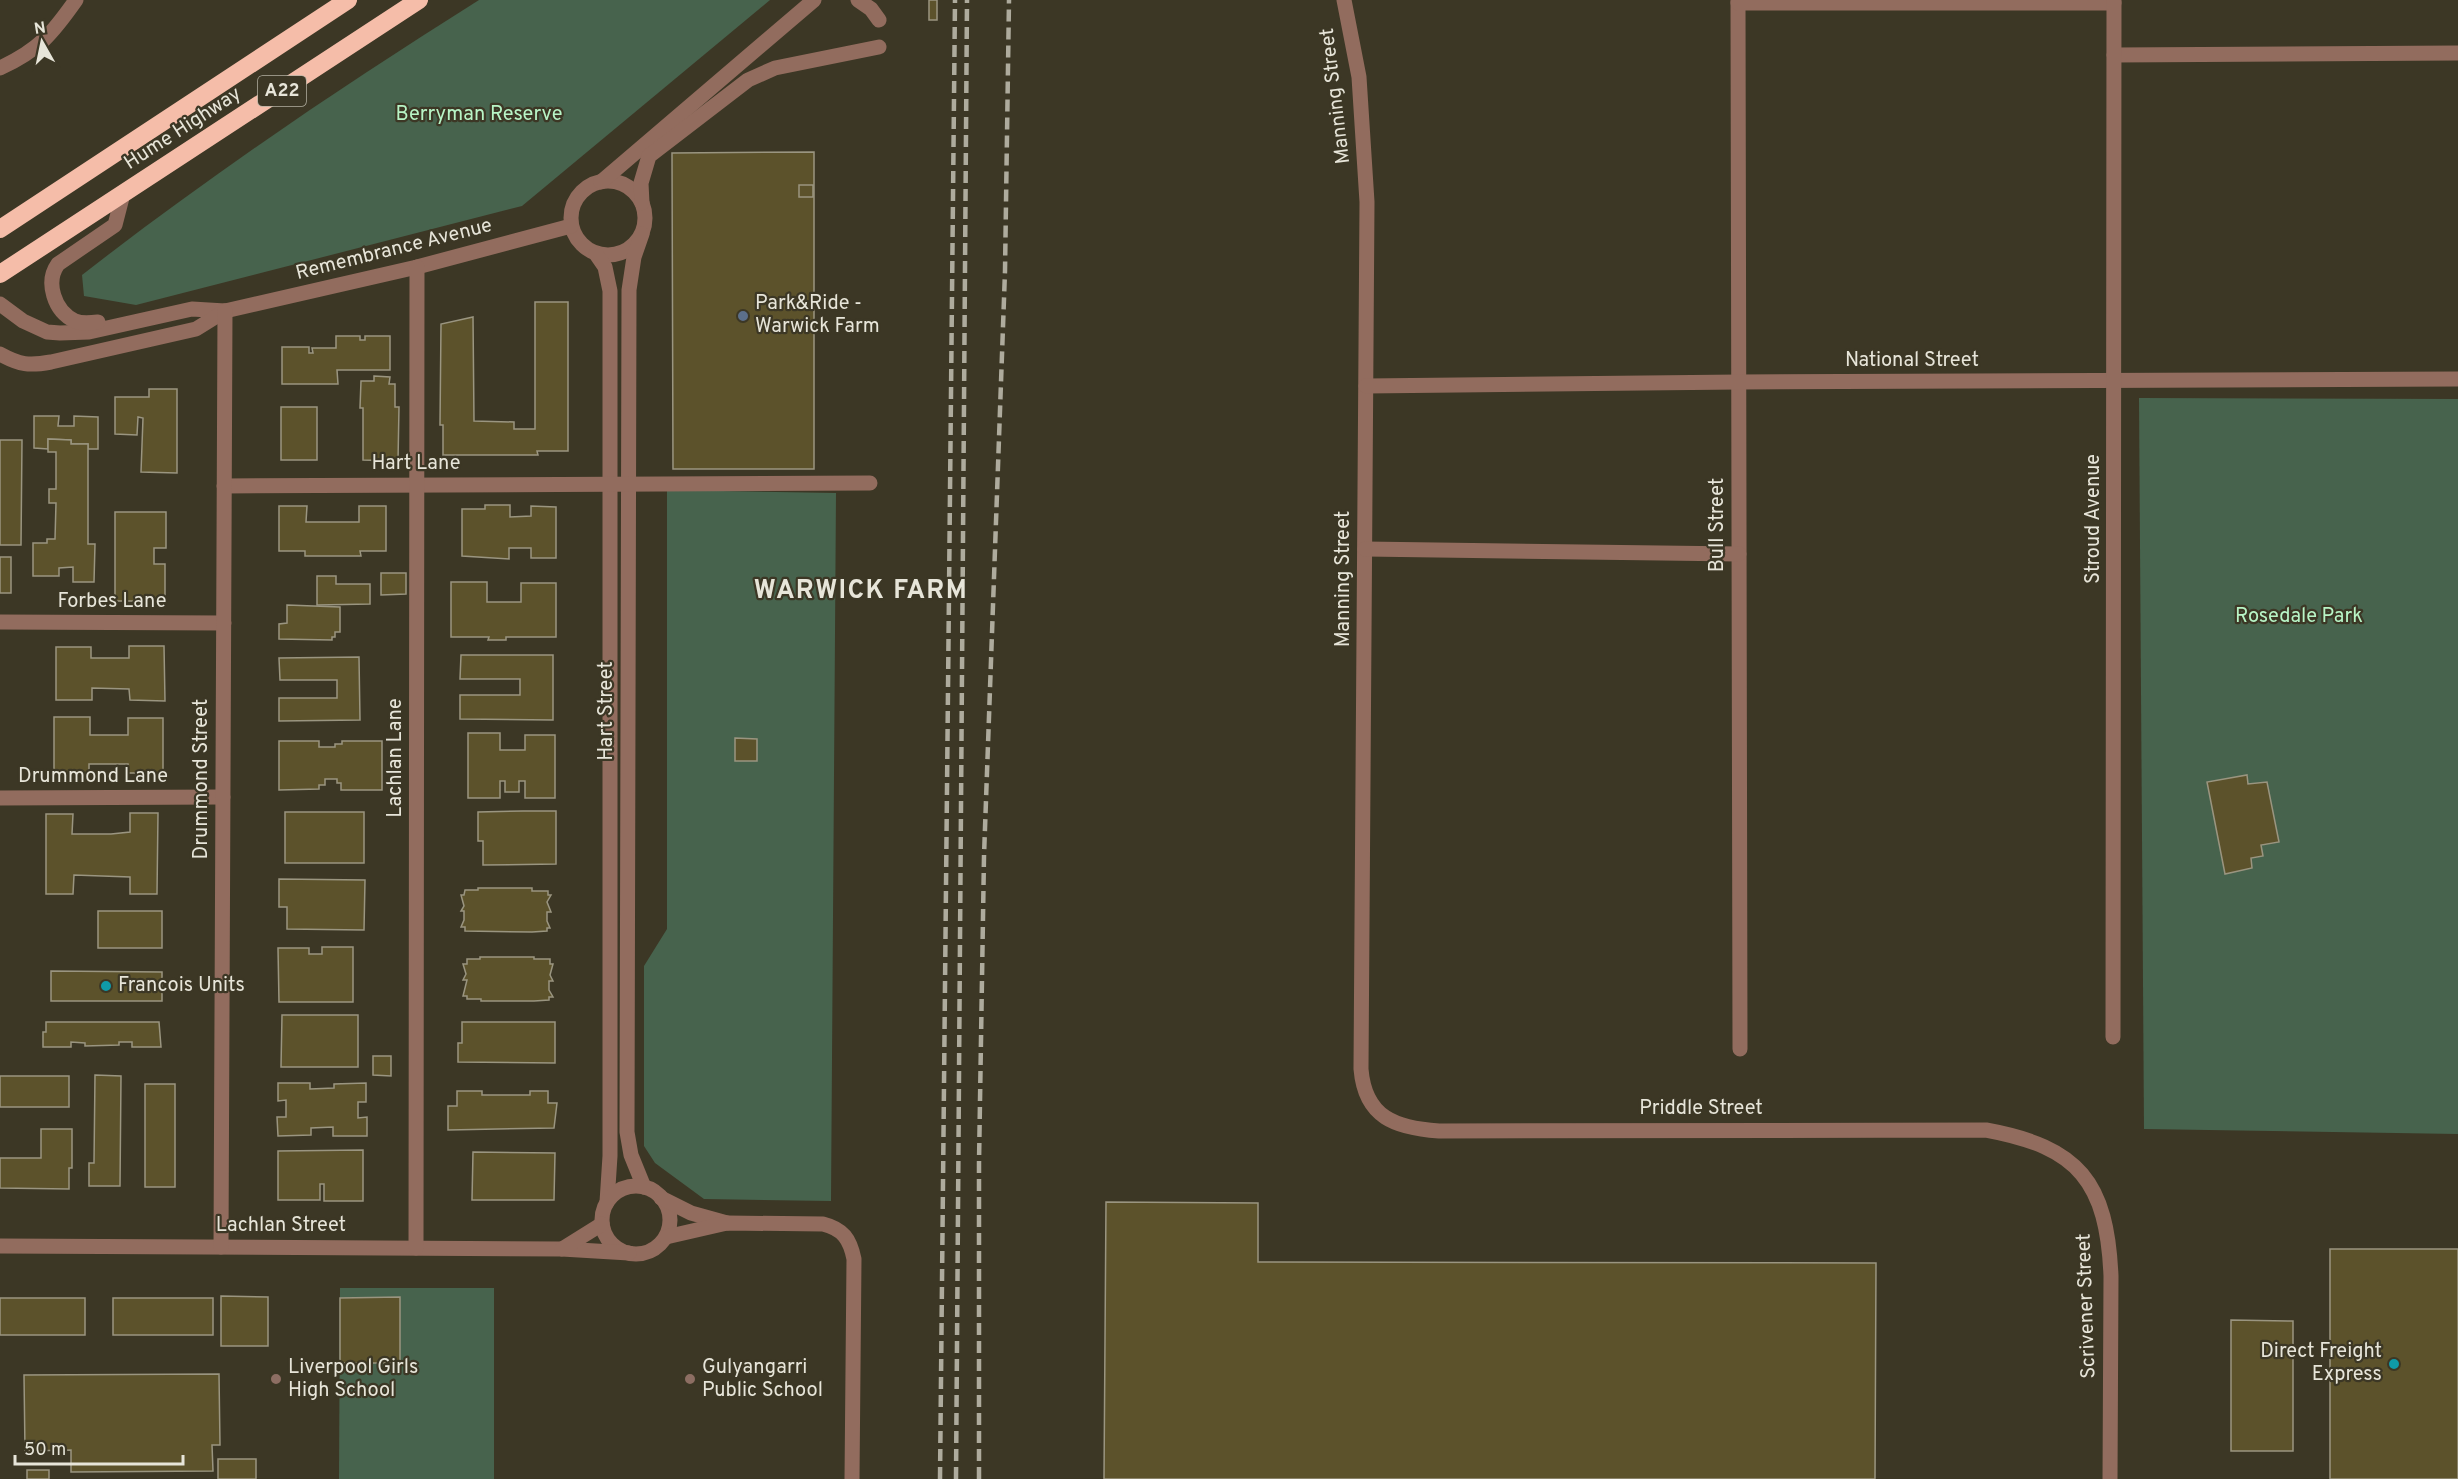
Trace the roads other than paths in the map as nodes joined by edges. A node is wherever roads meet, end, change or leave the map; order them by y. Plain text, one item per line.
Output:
1 (76, 0) edge
2 (348, 0) edge
3 (419, 0) edge
4 (814, 0) edge
5 (858, 0) edge
6 (880, 0) edge
7 (1344, 0) edge
8 (2114, 1) edge
9 (1738, 2) edge
10 (879, 47) dead end
11 (2458, 52) edge
12 (2115, 55) junction
13 (0, 68) edge
14 (602, 182) junction
15 (123, 194) junction
16 (642, 203) junction
17 (571, 226) junction
18 (0, 229) edge
19 (642, 234) junction
20 (596, 254) junction
21 (417, 267) junction
22 (0, 274) edge
23 (0, 304) edge
24 (225, 311) junction
25 (145, 319) junction
26 (0, 354) edge
27 (2458, 379) edge
28 (1739, 382) junction
29 (2115, 382) junction
30 (1366, 386) junction
31 (870, 483) dead end
32 (609, 484) junction
33 (628, 484) junction
34 (224, 486) junction
35 (417, 486) junction
36 (1365, 549) junction
37 (1739, 554) junction
38 (0, 622) edge
39 (224, 623) junction
40 (223, 797) junction
41 (0, 798) edge
42 (2112, 1037) dead end
43 (1740, 1049) dead end
44 (1416, 1129) joint
45 (1986, 1130) joint
46 (644, 1187) junction
47 (661, 1198) junction
48 (608, 1202) junction
49 (727, 1223) junction
50 (602, 1224) junction
51 (666, 1237) junction
52 (0, 1246) edge
53 (221, 1247) junction
54 (416, 1248) junction
55 (562, 1249) junction
56 (629, 1253) junction
57 (852, 1479) edge
58 (2110, 1479) edge

1 - 13 street
2 - 18 highway, Hume Highway / A22
3 - 15 highway, Hume Highway / A22
4 - 14 street
5 - 6 street
7 - 30 street, Manning Street
8 - 9 street
8 - 12 street, Stroud Avenue
9 - 28 street, Bull Street
10 - 16 street
11 - 12 street
12 - 29 street, Stroud Avenue
14 - 16 street
14 - 17 street
15 - 22 highway, Hume Highway / A22
15 - 25 street, Remembrance Avenue
16 - 19 street
17 - 20 street
17 - 21 street, Remembrance Avenue
19 - 20 street
19 - 33 street, Hart Street
20 - 32 street, Hart Street
21 - 24 street, Remembrance Avenue
21 - 35 street, Lachlan Lane
23 - 25 street, Remembrance Avenue
24 - 25 street, Remembrance Avenue
24 - 26 street, Remembrance Avenue
24 - 34 street, Drummond Street
27 - 29 street, National Street
28 - 29 street, National Street
28 - 30 street, National Street
28 - 37 street, Bull Street
29 - 42 street, Stroud Avenue
30 - 36 street, Manning Street
31 - 33 street, Hart Lane
32 - 33 street, Hart Lane
32 - 35 street, Hart Lane
32 - 48 street, Hart Street
33 - 46 street, Hart Street
34 - 35 street, Hart Lane
34 - 39 street, Drummond Street
35 - 54 street, Lachlan Lane
36 - 37 street
36 - 44 street, Manning Street
37 - 43 street, Bull Street
38 - 39 street, Forbes Lane
39 - 40 street, Drummond Street
40 - 41 street, Drummond Lane
40 - 53 street, Drummond Street
44 - 45 street, Priddle Street
45 - 58 street, Scrivener Street
46 - 47 street
46 - 48 street
47 - 49 street
47 - 51 street
48 - 50 street
49 - 51 street
49 - 57 street
50 - 55 street
50 - 56 street
51 - 56 street
52 - 53 street, Lachlan Street
53 - 54 street, Lachlan Street
54 - 55 street, Lachlan Street
55 - 56 street

